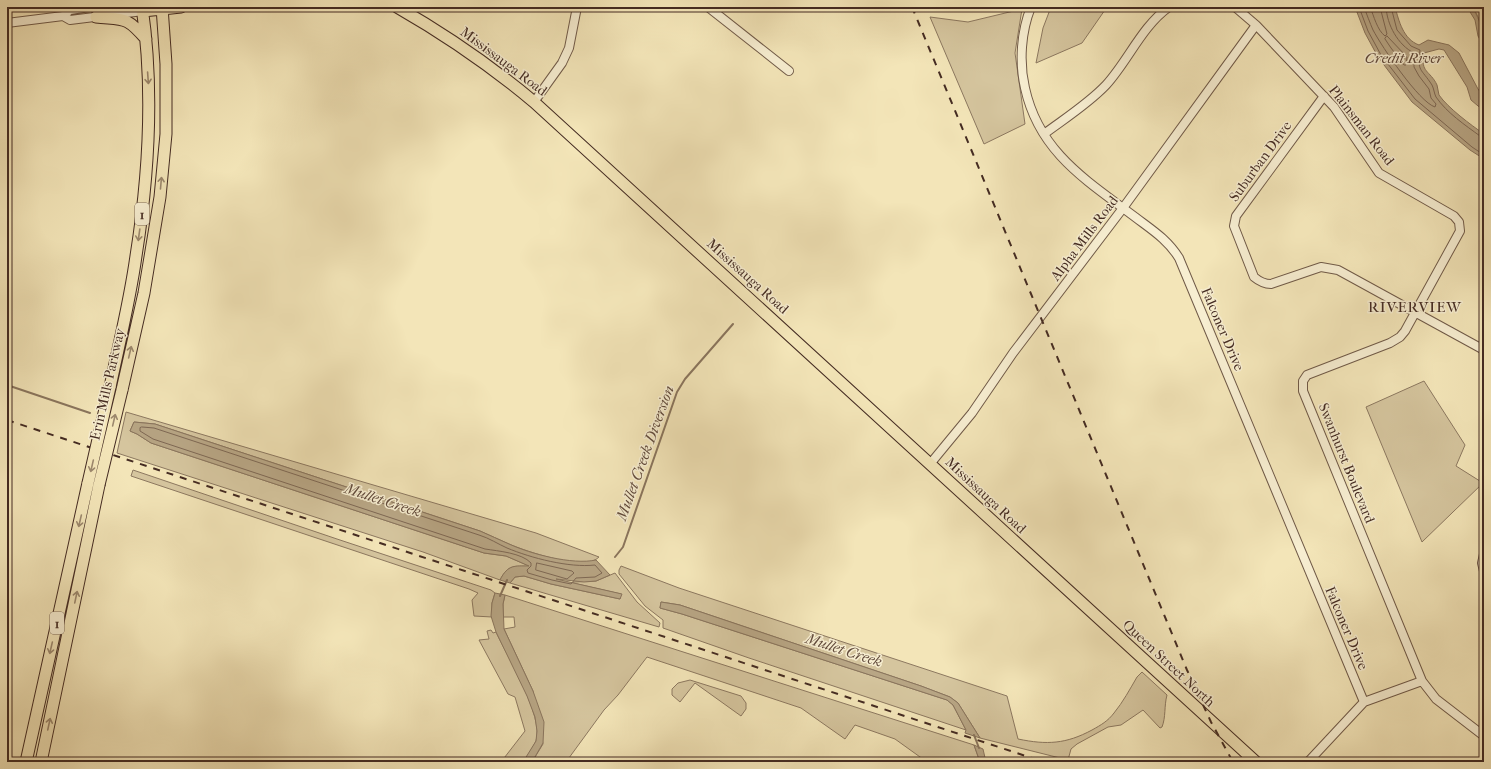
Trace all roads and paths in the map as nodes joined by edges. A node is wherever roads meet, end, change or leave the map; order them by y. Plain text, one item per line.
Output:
1 (90, 7) edge
2 (180, 7) edge
3 (397, 7) edge
4 (577, 7) edge
5 (708, 7) edge
6 (1031, 7) edge
7 (1169, 7) edge
8 (1235, 7) edge
9 (162, 8) edge
10 (143, 9) edge
11 (62, 16) junction
12 (96, 17) junction
13 (7, 23) edge
14 (1256, 25) junction
15 (146, 39) junction
16 (788, 71) dead end
17 (1324, 96) junction
18 (534, 102) junction
19 (1044, 134) junction
20 (1123, 208) junction
21 (1416, 313) junction
22 (1484, 350) edge
23 (930, 464) junction
24 (94, 484) junction
25 (1484, 554) edge
26 (1484, 571) edge
27 (1063, 586) joint
28 (1422, 682) junction
29 (1364, 702) junction
30 (1484, 736) edge
31 (26, 762) edge
32 (41, 762) edge
33 (1256, 762) edge
34 (1308, 762) edge

1 - 11 street
2 - 9 main road
3 - 18 main road, Mississauga Road
4 - 18 street
5 - 16 street
6 - 19 street, Falconer Drive
7 - 19 street
8 - 14 street, Plainsman Road
9 - 10 main road
24 -> 9 main road, Erin Mills Parkway / 1, bridge
10 - 12 street
10 - 15 main road, Erin Mills Parkway / 1
11 - 12 street
11 - 13 street
12 - 15 main road
14 - 17 street, Plainsman Road
14 - 20 street, Alpha Mills Road
15 -> 24 main road, Erin Mills Parkway / 1, bridge
17 - 21 street, Plainsman Road
17 - 21 street, Suburban Drive
18 - 23 main road, Mississauga Road
19 - 20 street, Falconer Drive
20 - 23 street, Alpha Mills Road
20 - 29 street, Falconer Drive
21 - 22 street, Suburban Drive
21 - 28 street, Swanhurst Boulevard
23 - 27 main road, Mississauga Road
24 -> 31 main road, Erin Mills Parkway / 1
32 -> 24 main road, Erin Mills Parkway / 1
25 - 26 street
27 - 33 main road, Queen Street North
28 - 29 street
28 - 30 street
29 - 34 street

